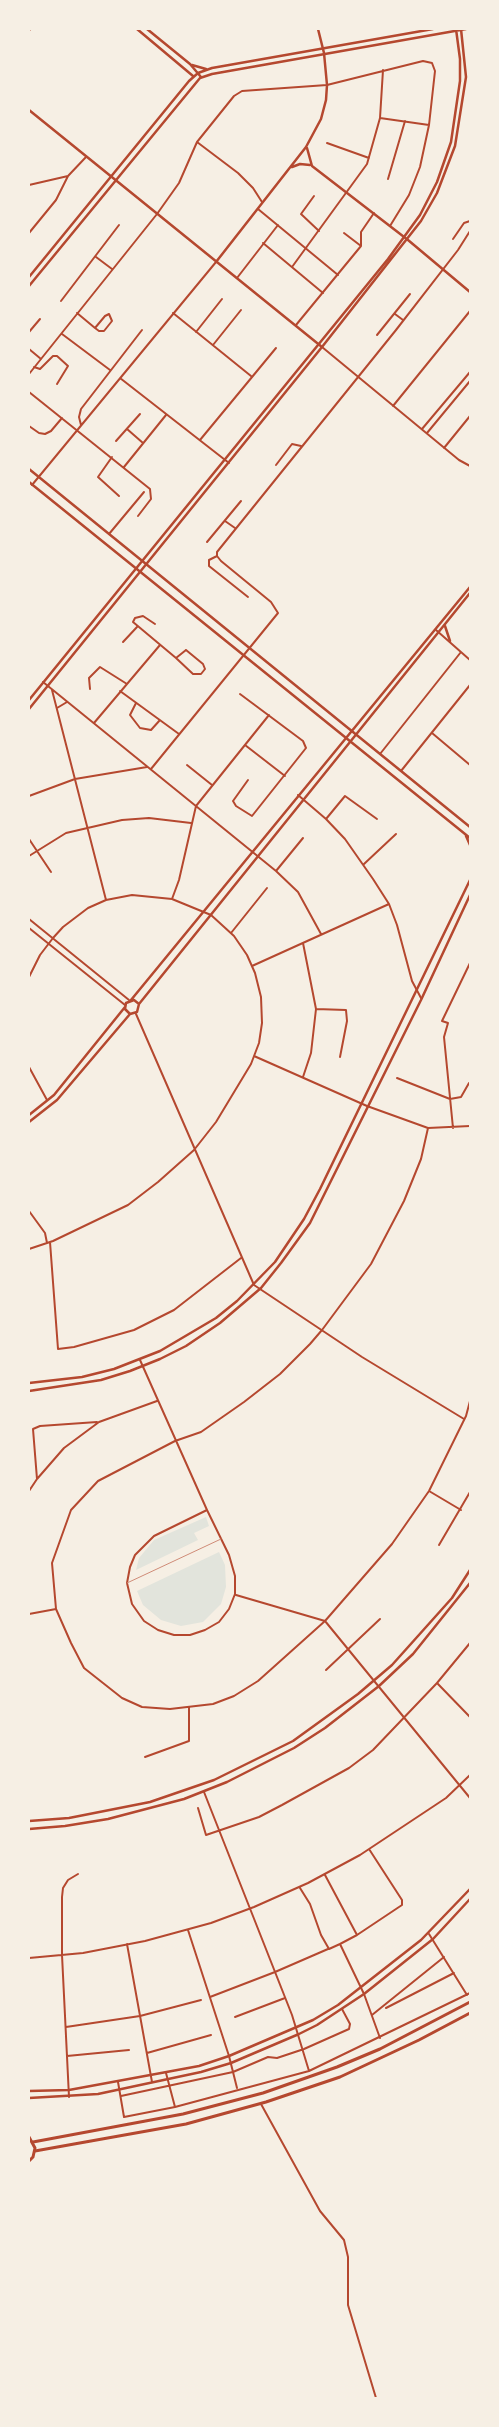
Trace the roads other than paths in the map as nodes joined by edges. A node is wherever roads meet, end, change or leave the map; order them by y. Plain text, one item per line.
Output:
1 (137, 29) edge
2 (147, 29) edge
3 (318, 29) edge
4 (433, 29) edge
5 (461, 29) edge
6 (466, 29) edge
7 (456, 30) edge
8 (323, 48) junction
9 (324, 53) junction
10 (190, 64) junction
11 (186, 68) junction
12 (207, 70) junction
13 (383, 70) junction
14 (198, 73) junction
15 (193, 76) junction
16 (201, 77) junction
17 (196, 80) junction
18 (189, 81) junction
19 (327, 86) junction
20 (29, 110) edge
21 (380, 118) junction
22 (405, 121) junction
23 (429, 125) junction
24 (197, 142) junction
25 (327, 143) dead end
26 (306, 147) junction
27 (86, 157) junction
28 (369, 158) junction
29 (312, 166) junction
30 (290, 167) junction
31 (68, 176) junction
32 (111, 177) junction
33 (388, 179) dead end
34 (115, 180) junction
35 (29, 185) edge
36 (346, 193) junction
37 (314, 196) dead end
38 (262, 202) junction
39 (258, 208) junction
40 (157, 214) junction
41 (374, 214) junction
42 (470, 221) edge
43 (119, 225) dead end
44 (278, 225) junction
45 (390, 226) junction
46 (319, 231) junction
47 (470, 231) edge
48 (29, 233) edge
49 (344, 233) dead end
50 (404, 237) junction
51 (453, 239) dead end
52 (408, 240) junction
53 (263, 243) junction
54 (361, 246) junction
55 (306, 248) junction
56 (95, 256) junction
57 (216, 262) junction
58 (292, 267) junction
59 (112, 269) junction
60 (443, 269) junction
61 (338, 274) junction
62 (29, 278) edge
63 (237, 278) junction
64 (29, 286) edge
65 (470, 292) edge
66 (323, 293) junction
67 (410, 294) dead end
68 (222, 299) dead end
69 (61, 301) dead end
70 (241, 310) dead end
71 (470, 311) edge
72 (77, 313) junction
73 (173, 313) junction
74 (395, 314) junction
75 (40, 319) dead end
76 (404, 320) junction
77 (295, 326) junction
78 (95, 328) junction
79 (142, 330) dead end
80 (29, 332) edge
81 (196, 332) junction
82 (61, 333) junction
83 (377, 335) dead end
84 (319, 344) junction
85 (213, 345) junction
86 (322, 347) junction
87 (276, 348) dead end
88 (29, 349) edge
89 (41, 359) junction
90 (34, 368) junction
91 (110, 370) junction
92 (470, 372) edge
93 (29, 374) edge
94 (251, 376) junction
95 (359, 376) junction
96 (120, 377) junction
97 (470, 381) edge
98 (57, 384) dead end
99 (29, 392) edge
100 (393, 406) junction
101 (140, 414) dead end
102 (166, 415) junction
103 (470, 416) edge
104 (62, 418) junction
105 (81, 425) junction
106 (29, 426) edge
107 (127, 429) junction
108 (422, 429) junction
109 (77, 430) junction
110 (427, 434) junction
111 (200, 440) junction
112 (116, 441) dead end
113 (143, 443) junction
114 (301, 446) junction
115 (444, 448) junction
116 (112, 457) junction
117 (224, 459) junction
118 (228, 463) junction
119 (276, 465) dead end
120 (470, 466) edge
121 (124, 467) junction
122 (29, 469) edge
123 (38, 477) junction
124 (30, 483) edge
125 (144, 492) dead end
126 (119, 496) dead end
127 (241, 501) dead end
128 (138, 516) dead end
129 (225, 521) junction
130 (235, 528) junction
131 (109, 534) junction
132 (207, 542) dead end
133 (217, 556) junction
134 (141, 560) junction
135 (146, 564) junction
136 (135, 568) junction
137 (140, 572) junction
138 (470, 587) edge
139 (470, 593) edge
140 (248, 597) dead end
141 (155, 624) dead end
142 (445, 626) junction
143 (136, 627) junction
144 (436, 630) junction
145 (440, 632) junction
146 (450, 641) junction
147 (124, 642) dead end
148 (160, 644) junction
149 (250, 650) junction
150 (461, 652) junction
151 (245, 656) junction
152 (176, 658) junction
153 (470, 660) edge
154 (43, 682) junction
155 (48, 684) junction
156 (127, 684) junction
157 (470, 685) edge
158 (90, 689) dead end
159 (52, 690) junction
160 (120, 691) junction
161 (240, 694) dead end
162 (29, 700) edge
163 (67, 702) junction
164 (136, 703) junction
165 (29, 708) edge
166 (57, 708) junction
167 (269, 715) junction
168 (160, 720) junction
169 (94, 723) junction
170 (351, 732) junction
171 (432, 733) junction
172 (180, 734) junction
173 (356, 736) junction
174 (347, 737) junction
175 (352, 742) junction
176 (245, 745) junction
177 (380, 754) junction
178 (187, 765) dead end
179 (470, 765) edge
180 (148, 767) junction
181 (151, 769) junction
182 (402, 772) junction
183 (285, 776) junction
184 (75, 779) junction
185 (248, 780) dead end
186 (212, 785) junction
187 (298, 795) junction
188 (29, 796) edge
189 (304, 800) junction
190 (196, 806) junction
191 (326, 819) junction
192 (377, 820) dead end
193 (191, 824) junction
194 (87, 828) junction
195 (470, 828) edge
196 (396, 834) dead end
197 (465, 834) junction
198 (303, 838) dead end
199 (470, 838) edge
200 (29, 839) edge
201 (470, 844) edge
202 (36, 850) junction
203 (253, 851) junction
204 (29, 856) edge
205 (258, 856) junction
206 (364, 864) junction
207 (276, 871) junction
208 (51, 872) dead end
209 (470, 880) edge
210 (267, 888) dead end
211 (470, 896) edge
212 (172, 899) junction
213 (106, 900) junction
214 (388, 904) junction
215 (203, 910) junction
216 (211, 915) junction
217 (29, 918) edge
218 (29, 928) edge
219 (231, 933) junction
220 (321, 934) junction
221 (53, 938) junction
222 (303, 943) junction
223 (48, 944) junction
224 (470, 963) edge
225 (252, 966) junction
226 (29, 977) edge
227 (416, 992) junction
228 (130, 1000) junction
229 (422, 1000) junction
230 (139, 1004) junction
231 (125, 1006) junction
232 (316, 1009) junction
233 (130, 1014) junction
234 (136, 1014) junction
235 (254, 1056) junction
236 (340, 1057) dead end
237 (29, 1067) edge
238 (302, 1078) junction
239 (397, 1078) dead end
240 (469, 1083) edge
241 (450, 1100) junction
242 (48, 1101) junction
243 (361, 1103) junction
244 (367, 1106) junction
245 (29, 1115) edge
246 (29, 1122) edge
247 (470, 1126) edge
248 (428, 1128) junction
249 (453, 1128) junction
250 (194, 1150) junction
251 (29, 1211) edge
252 (48, 1243) junction
253 (29, 1249) edge
254 (242, 1258) junction
255 (254, 1285) junction
256 (261, 1288) junction
257 (322, 1330) junction
258 (140, 1360) junction
259 (142, 1366) junction
260 (29, 1383) edge
261 (29, 1391) edge
262 (157, 1401) junction
263 (470, 1401) edge
264 (464, 1419) junction
265 (99, 1422) junction
266 (175, 1441) junction
267 (37, 1479) junction
268 (29, 1491) edge
269 (429, 1491) junction
270 (470, 1492) edge
271 (207, 1510) junction
272 (461, 1510) junction
273 (439, 1545) dead end
274 (470, 1570) edge
275 (470, 1583) edge
276 (235, 1594) junction
277 (56, 1609) junction
278 (29, 1614) edge
279 (380, 1619) dead end
280 (325, 1620) junction
281 (470, 1644) edge
282 (349, 1649) junction
283 (326, 1670) dead end
284 (374, 1680) junction
285 (437, 1683) junction
286 (379, 1686) junction
287 (189, 1707) junction
288 (470, 1717) edge
289 (404, 1718) junction
290 (145, 1756) dead end
291 (470, 1775) edge
292 (460, 1786) junction
293 (204, 1792) junction
294 (470, 1798) edge
295 (198, 1808) dead end
296 (29, 1821) edge
297 (29, 1829) edge
298 (220, 1830) junction
299 (369, 1849) junction
300 (78, 1874) dead end
301 (325, 1875) junction
302 (300, 1887) junction
303 (470, 1889) edge
304 (470, 1899) edge
305 (250, 1909) junction
306 (188, 1930) junction
307 (428, 1934) junction
308 (357, 1935) junction
309 (433, 1939) junction
310 (127, 1944) junction
311 (340, 1944) junction
312 (329, 1949) junction
313 (62, 1955) junction
314 (444, 1957) junction
315 (29, 1958) edge
316 (275, 1972) junction
317 (454, 1973) junction
318 (361, 1987) junction
319 (364, 1994) junction
320 (469, 1994) edge
321 (210, 1996) junction
322 (285, 1998) junction
323 (201, 2000) dead end
324 (470, 2002) edge
325 (342, 2009) junction
326 (381, 2010) junction
327 (470, 2013) edge
328 (140, 2016) junction
329 (372, 2016) junction
330 (234, 2017) dead end
331 (66, 2027) junction
332 (296, 2028) junction
333 (299, 2034) junction
334 (211, 2035) dead end
335 (380, 2038) junction
336 (304, 2049) junction
337 (129, 2050) dead end
338 (147, 2053) junction
339 (67, 2056) junction
340 (229, 2056) junction
341 (231, 2063) junction
342 (309, 2071) junction
343 (233, 2072) junction
344 (166, 2073) junction
345 (151, 2076) junction
346 (168, 2079) junction
347 (118, 2082) junction
348 (152, 2082) junction
349 (170, 2087) junction
350 (119, 2089) junction
351 (237, 2089) junction
352 (69, 2090) junction
353 (29, 2091) edge
354 (121, 2096) junction
355 (69, 2097) junction
356 (29, 2098) edge
357 (261, 2104) junction
358 (175, 2107) junction
359 (29, 2137) edge
360 (33, 2142) junction
361 (35, 2150) junction
362 (29, 2161) edge
363 (376, 2398) edge

1 - 11 main road
2 - 10 main road
3 - 8 main road
4 - 8 main road
5 - 6 main road
5 - 7 main road
5 - 52 main road
7 - 9 main road
7 - 50 main road
8 - 9 main road
8 - 12 main road
9 - 16 main road
9 - 19 main road
10 - 12 main road
10 - 14 main road
11 - 15 main road
11 - 18 main road
12 - 14 main road
13 - 19 street
13 - 21 street
13 - 23 street
14 - 15 main road
14 - 16 main road
15 - 17 main road
15 - 18 main road
16 - 17 main road
17 - 34 main road
18 - 32 main road
19 - 24 street
19 - 26 main road
20 - 27 main road
21 - 22 street
21 - 28 street
22 - 23 street
22 - 33 street
23 - 45 street
24 - 38 street
24 - 40 street
25 - 28 street
26 - 29 main road
26 - 30 main road
27 - 31 street
27 - 32 main road
28 - 36 street
29 - 30 main road
29 - 36 main road
30 - 38 main road
31 - 35 street
31 - 48 street
32 - 34 main road
32 - 62 main road
34 - 40 main road
34 - 64 main road
36 - 41 main road
36 - 46 street
37 - 46 street
38 - 39 main road
39 - 44 street
39 - 57 main road
40 - 57 main road
40 - 59 street
41 - 45 main road
41 - 54 street
42 - 51 street
43 - 56 street
44 - 53 street
44 - 55 street
45 - 50 main road
46 - 55 street
47 - 60 street
49 - 54 street
50 - 52 main road
50 - 84 main road
52 - 60 main road
52 - 86 main road
53 - 58 street
53 - 63 street
54 - 61 street
55 - 58 street
55 - 61 street
56 - 59 street
56 - 69 street
57 - 63 main road
57 - 73 street
58 - 66 street
59 - 72 street
60 - 65 main road
60 - 76 street
61 - 66 street
63 - 77 main road
66 - 77 street
67 - 74 street
68 - 81 street
70 - 85 street
71 - 100 street
72 - 78 street
72 - 82 street
73 - 81 street
73 - 96 street
74 - 76 street
74 - 83 street
75 - 80 street
76 - 95 street
77 - 84 main road
78 - 78 street
79 - 91 street
81 - 85 street
82 - 89 street
82 - 91 street
84 - 86 main road
84 - 117 main road
85 - 94 street
86 - 95 street
86 - 118 main road
87 - 94 street
88 - 89 street
89 - 90 street
90 - 93 street
90 - 98 street
91 - 105 street
92 - 108 street
94 - 111 street
95 - 100 street
95 - 114 street
96 - 102 street
96 - 105 street
97 - 110 street
99 - 104 street
100 - 108 street
101 - 107 street
102 - 111 street
102 - 113 street
103 - 115 street
104 - 106 street
104 - 109 street
105 - 109 street
107 - 112 street
107 - 113 street
108 - 110 street
109 - 116 street
109 - 123 street
110 - 115 street
111 - 117 street
113 - 121 street
114 - 119 street
114 - 130 street
115 - 120 street
116 - 121 street
116 - 126 street
117 - 118 street
117 - 134 main road
118 - 135 main road
121 - 128 street
122 - 123 main road
123 - 124 street
123 - 131 main road
124 - 136 main road
125 - 131 street
127 - 129 street
129 - 130 street
129 - 132 street
130 - 133 street
131 - 134 main road
133 - 140 street
133 - 149 street
134 - 135 main road
134 - 136 main road
135 - 137 main road
135 - 149 main road
136 - 137 main road
136 - 154 main road
137 - 151 main road
137 - 155 main road
138 - 144 main road
139 - 142 main road
141 - 143 street
142 - 145 main road
142 - 146 main road
143 - 147 street
143 - 148 street
144 - 145 street
144 - 170 main road
145 - 146 street
145 - 173 main road
146 - 150 street
148 - 152 street
148 - 156 street
149 - 151 street
149 - 170 main road
150 - 153 street
150 - 177 street
151 - 172 street
151 - 174 main road
152 - 152 street
154 - 155 street
154 - 162 main road
155 - 159 street
155 - 165 main road
156 - 158 street
156 - 160 street
157 - 171 street
159 - 163 street
159 - 166 street
160 - 164 street
160 - 169 street
161 - 167 street
163 - 166 street
163 - 169 street
164 - 168 street
164 - 168 street
166 - 184 street
167 - 176 street
167 - 183 street
168 - 172 street
169 - 180 street
170 - 173 main road
170 - 174 main road
171 - 179 street
171 - 182 street
172 - 181 street
173 - 175 main road
173 - 177 main road
174 - 175 main road
174 - 187 main road
175 - 189 main road
175 - 197 main road
176 - 183 street
176 - 186 street
177 - 182 main road
178 - 186 street
180 - 181 street
180 - 184 street
181 - 190 street
182 - 195 main road
183 - 185 street
184 - 188 street
184 - 194 street
186 - 190 street
187 - 189 street
187 - 203 main road
189 - 191 street
189 - 205 main road
190 - 193 street
190 - 203 street
191 - 192 street
191 - 206 street
193 - 194 street
193 - 212 street
194 - 202 street
194 - 213 street
196 - 206 street
197 - 199 main road
197 - 201 main road
198 - 207 street
200 - 202 street
202 - 204 street
202 - 208 street
203 - 205 street
203 - 215 main road
205 - 207 street
205 - 216 main road
206 - 214 street
207 - 220 street
209 - 227 main road
210 - 219 street
211 - 229 main road
212 - 213 street
212 - 215 street
213 - 221 street
214 - 220 street
214 - 227 street
215 - 216 street
215 - 228 main road
216 - 219 street
216 - 230 main road
217 - 221 street
218 - 223 street
219 - 225 street
220 - 222 street
221 - 223 street
221 - 228 street
222 - 225 street
222 - 232 street
223 - 226 street
223 - 231 street
224 - 241 street
225 - 235 street
227 - 229 street
227 - 243 main road
228 - 230 main road
228 - 231 main road
229 - 244 main road
230 - 234 main road
231 - 233 main road
231 - 242 main road
232 - 236 street
232 - 238 street
233 - 234 main road
233 - 246 main road
234 - 250 street
235 - 238 street
235 - 250 street
237 - 242 street
238 - 243 street
239 - 241 street
240 - 241 street
241 - 249 street
242 - 245 main road
243 - 244 street
243 - 255 main road
244 - 248 street
244 - 256 main road
247 - 249 street
248 - 249 street
248 - 257 street
250 - 252 street
250 - 254 street
251 - 252 street
252 - 253 street
252 - 254 street
254 - 255 street
255 - 256 street
255 - 258 main road
256 - 257 street
256 - 259 main road
257 - 264 street
257 - 266 street
258 - 259 street
258 - 260 main road
259 - 261 main road
259 - 262 street
262 - 265 street
262 - 266 street
263 - 264 street
264 - 269 street
265 - 267 street
265 - 267 street
266 - 271 street
266 - 277 street
267 - 268 street
269 - 272 street
269 - 280 street
270 - 272 street
271 - 276 street
271 - 276 street
272 - 273 street
274 - 284 main road
275 - 286 main road
276 - 280 street
277 - 278 street
277 - 287 street
279 - 282 street
280 - 282 street
280 - 287 street
281 - 285 street
282 - 283 street
282 - 284 street
284 - 286 street
284 - 296 main road
285 - 288 street
285 - 289 street
286 - 289 street
286 - 293 main road
287 - 290 street
289 - 292 street
289 - 298 street
291 - 292 street
292 - 294 street
292 - 299 street
293 - 297 main road
293 - 298 street
295 - 298 street
298 - 305 street
299 - 301 street
299 - 308 street
300 - 313 street
301 - 302 street
301 - 308 street
302 - 305 street
302 - 312 street
303 - 307 main road
304 - 309 main road
305 - 306 street
305 - 316 street
306 - 310 street
306 - 321 street
307 - 309 street
307 - 318 main road
308 - 311 street
309 - 314 street
309 - 319 main road
310 - 313 street
310 - 328 street
311 - 312 street
311 - 318 street
312 - 316 street
313 - 315 street
313 - 331 street
314 - 317 street
314 - 326 street
316 - 321 street
316 - 322 street
317 - 320 street
317 - 326 street
318 - 319 street
318 - 332 main road
319 - 325 main road
319 - 329 street
320 - 335 street
321 - 340 street
322 - 330 street
322 - 332 street
323 - 328 street
324 - 360 highway
325 - 333 main road
325 - 336 street
326 - 329 street
327 - 357 highway
328 - 331 street
328 - 338 street
329 - 335 street
331 - 339 street
332 - 333 street
332 - 340 main road
333 - 336 street
333 - 341 main road
334 - 338 street
335 - 342 street
336 - 342 street
336 - 343 street
337 - 339 street
338 - 345 street
339 - 352 street
340 - 341 street
340 - 344 main road
341 - 343 street
341 - 346 main road
342 - 351 street
343 - 349 street
343 - 351 street
344 - 345 main road
344 - 346 street
345 - 347 main road
345 - 348 street
346 - 348 main road
346 - 349 street
347 - 350 street
347 - 352 main road
348 - 350 main road
349 - 354 street
349 - 358 street
350 - 354 street
350 - 355 main road
351 - 358 street
352 - 353 main road
352 - 355 street
354 - 358 street
355 - 356 main road
357 - 361 highway
357 - 363 street
359 - 360 highway
360 - 361 highway
361 - 362 highway

